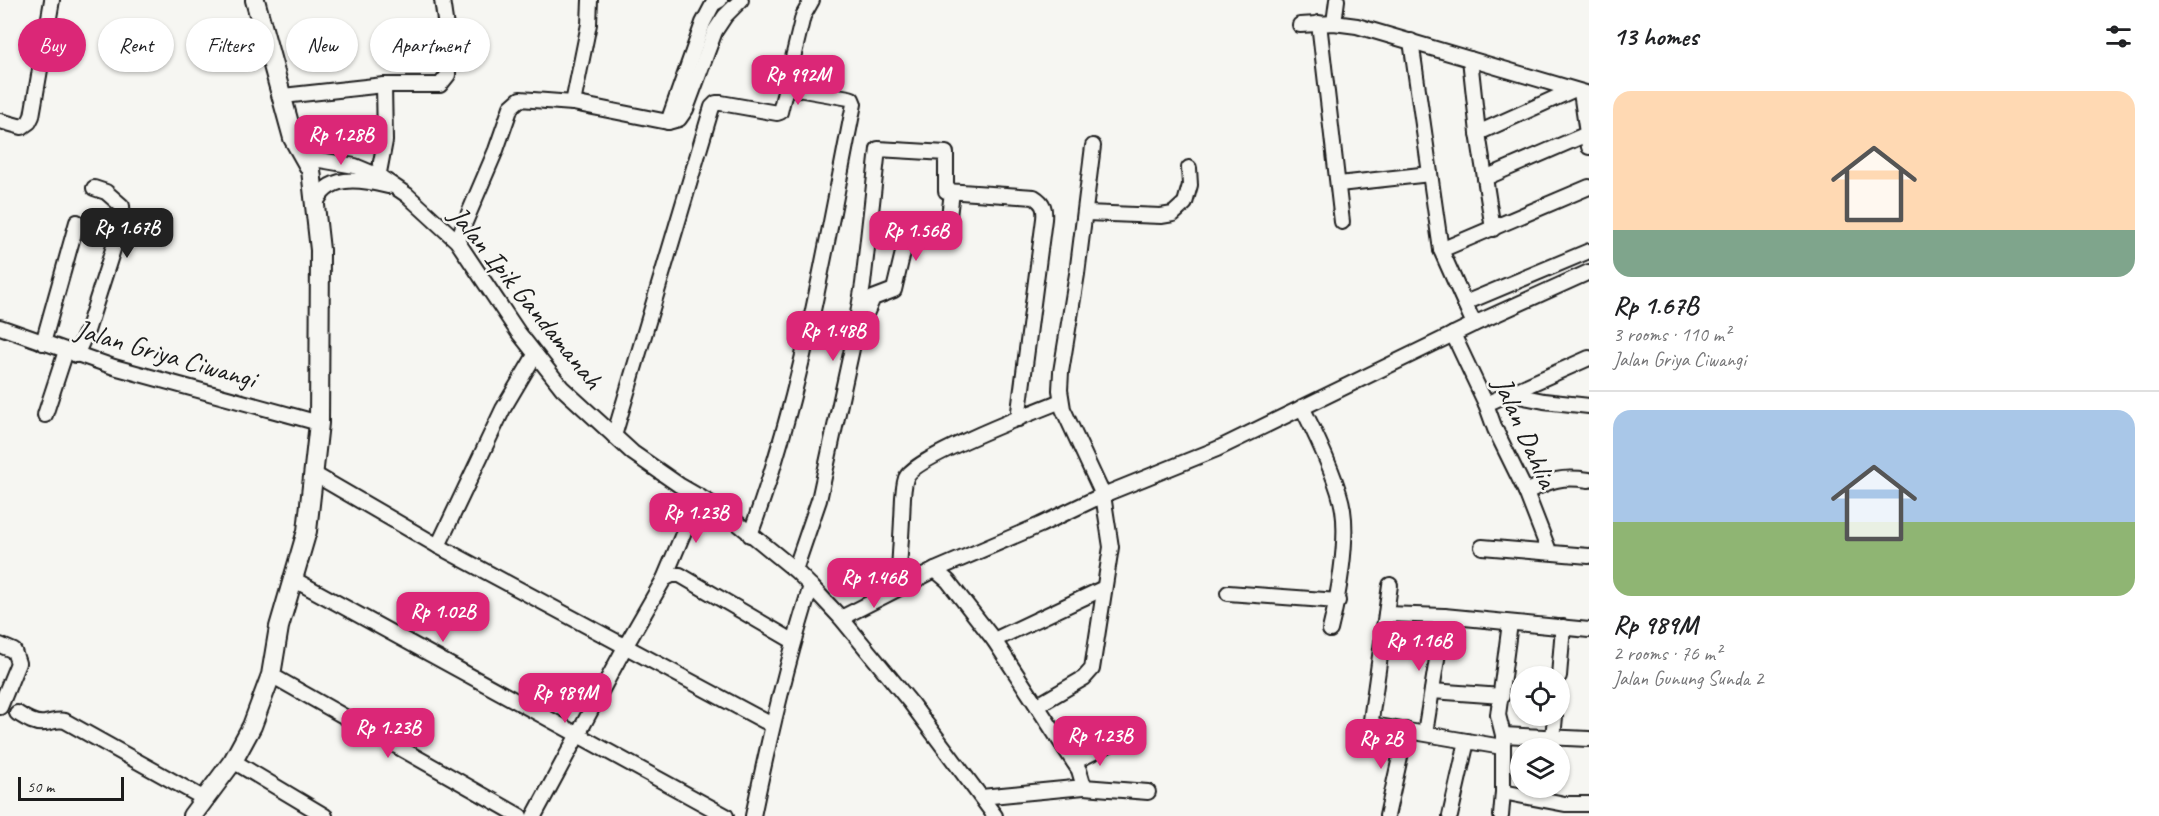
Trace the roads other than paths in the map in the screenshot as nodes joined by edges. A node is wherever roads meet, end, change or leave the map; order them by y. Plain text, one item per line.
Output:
1 (52, 0) edge
2 (255, 0) edge
3 (442, 0) edge
4 (590, 0) edge
5 (741, 0) edge
6 (812, 0) edge
7 (1337, 0) edge
8 (716, 2) edge
9 (725, 16) junction
10 (1319, 23) junction
11 (1334, 23) junction
12 (1300, 25) dead end
13 (1411, 41) junction
14 (1470, 59) junction
15 (384, 85) junction
16 (786, 87) junction
17 (1581, 92) edge
18 (283, 96) junction
19 (573, 103) junction
20 (0, 121) edge
21 (668, 122) junction
22 (1478, 133) junction
23 (293, 138) junction
24 (1588, 140) edge
25 (1093, 146) dead end
26 (1189, 168) dead end
27 (1430, 174) junction
28 (1485, 178) junction
29 (378, 180) junction
30 (1339, 183) junction
31 (1589, 187) edge
32 (94, 188) dead end
33 (951, 192) junction
34 (314, 210) junction
35 (1086, 213) junction
36 (77, 222) dead end
37 (1342, 222) dead end
38 (1493, 229) junction
39 (457, 241) junction
40 (1441, 250) junction
41 (1589, 251) edge
42 (1589, 272) edge
43 (1465, 303) junction
44 (1474, 324) junction
45 (0, 327) edge
46 (1453, 334) junction
47 (43, 343) junction
48 (853, 344) junction
49 (71, 353) junction
50 (535, 355) junction
51 (1589, 358) edge
52 (1509, 394) junction
53 (1061, 401) junction
54 (1486, 404) junction
55 (1589, 406) edge
56 (1302, 408) junction
57 (45, 415) dead end
58 (1018, 418) junction
59 (319, 423) junction
60 (614, 436) junction
61 (314, 474) junction
62 (1589, 480) edge
63 (1526, 492) junction
64 (1103, 495) junction
65 (699, 496) junction
66 (750, 535) junction
67 (438, 546) junction
68 (1482, 547) dead end
69 (1549, 551) junction
70 (1589, 556) edge
71 (795, 570) junction
72 (935, 570) junction
73 (293, 579) junction
74 (664, 579) junction
75 (899, 583) junction
76 (1390, 585) dead end
77 (811, 586) junction
78 (1104, 588) junction
79 (1228, 593) dead end
80 (1338, 601) junction
81 (1386, 614) junction
82 (838, 615) junction
83 (1444, 616) junction
84 (1510, 622) junction
85 (1563, 627) junction
86 (1330, 630) dead end
87 (1589, 630) edge
88 (994, 640) junction
89 (793, 641) junction
90 (0, 645) edge
91 (625, 647) junction
92 (1559, 666) edge
93 (271, 675) junction
94 (1432, 691) junction
95 (1502, 696) junction
96 (1038, 705) junction
97 (0, 706) edge
98 (17, 713) dead end
99 (772, 725) junction
100 (1554, 726) edge
101 (1406, 730) junction
102 (1425, 733) junction
103 (578, 734) junction
104 (1553, 738) edge
105 (1570, 738) edge
106 (1589, 739) edge
107 (1467, 741) junction
108 (1502, 741) junction
109 (1510, 741) edge
110 (1112, 743) dead end
111 (234, 761) junction
112 (1074, 762) junction
113 (1084, 787) junction
114 (1148, 792) dead end
115 (1503, 792) junction
116 (981, 797) junction
117 (205, 799) junction
118 (1589, 804) edge
119 (1565, 810) edge
120 (192, 816) edge
121 (325, 816) edge
122 (520, 816) edge
123 (534, 816) edge
124 (726, 816) edge
125 (753, 816) edge
126 (995, 816) edge
127 (1387, 816) edge
128 (1450, 816) edge
129 (1500, 816) edge

1 - 20 street
2 - 18 main road
3 - 15 street
4 - 19 street
5 - 9 street
6 - 16 street
7 - 11 street
8 - 9 street
8 - 21 street
9 - 21 street
10 - 11 street
10 - 12 street
10 - 30 street
11 - 13 street
13 - 14 street
13 - 27 street
14 - 17 street
14 - 22 street
15 - 18 street
15 - 29 street
16 - 60 street
16 - 66 street
17 - 22 street
17 - 24 street
18 - 23 main road
19 - 21 street
19 - 39 street
22 - 28 street
23 - 29 street, Jalan Ipik Gandamanah
23 - 34 main road
24 - 28 street
25 - 35 street
26 - 35 street
27 - 30 street
27 - 40 street
28 - 38 street
29 - 34 street
29 - 39 street, Jalan Ipik Gandamanah
30 - 37 street
31 - 38 street
32 - 49 street
33 - 48 street
33 - 48 street
33 - 58 street
34 - 59 main road
35 - 53 street
36 - 47 street
38 - 40 street
39 - 50 street, Jalan Ipik Gandamanah
40 - 43 street
41 - 43 street
42 - 44 street
43 - 44 street
44 - 46 street
45 - 47 street, Jalan Griya Ciwangi
46 - 54 street, Jalan Dahlia
46 - 56 street
47 - 49 street, Jalan Griya Ciwangi
48 - 71 street
49 - 57 street
49 - 59 street, Jalan Griya Ciwangi
50 - 60 street, Jalan Ipik Gandamanah
50 - 67 street
51 - 52 street
52 - 54 street
52 - 55 street
53 - 58 street
53 - 64 street
54 - 63 street, Jalan Dahlia
56 - 64 street
56 - 80 street
58 - 75 street
59 - 61 main road
60 - 65 street, Jalan Ipik Gandamanah
61 - 67 street
61 - 73 main road
62 - 63 street
63 - 69 street, Jalan Dahlia
64 - 72 street
64 - 78 street
65 - 66 street, Jalan Ipik Gandamanah
65 - 74 street
66 - 71 street, Jalan Ipik Gandamanah
67 - 91 street
68 - 69 street
69 - 70 street
71 - 77 street, Jalan Ipik Gandamanah
72 - 75 street
72 - 88 street
73 - 93 main road
73 - 103 street
74 - 89 street
74 - 91 street
75 - 82 street
76 - 81 street
77 - 82 street, Jalan Ipik Gandamanah
77 - 89 street
78 - 88 street
78 - 96 street
79 - 80 street
80 - 86 street
81 - 83 street
81 - 101 street
82 - 116 street, Jalan Ipik Gandamanah
83 - 84 street
83 - 94 street
84 - 85 street
84 - 95 street
85 - 87 street
85 - 92 street
88 - 96 street
89 - 99 street
90 - 97 street
91 - 99 street
91 - 103 street
93 - 111 main road
93 - 122 street
94 - 95 street
94 - 102 street
95 - 108 street
96 - 112 street
98 - 117 street
99 - 125 street
100 - 104 street
101 - 102 street
101 - 127 street
102 - 107 street
103 - 123 street
103 - 124 street
105 - 106 street
107 - 108 street
107 - 128 street
108 - 109 street
108 - 115 street
110 - 112 street
111 - 117 main road
111 - 121 street
112 - 113 street
113 - 114 street
113 - 116 street
115 - 119 street
115 - 129 street
116 - 126 street, Jalan Ipik Gandamanah
117 - 120 main road
118 - 119 street

